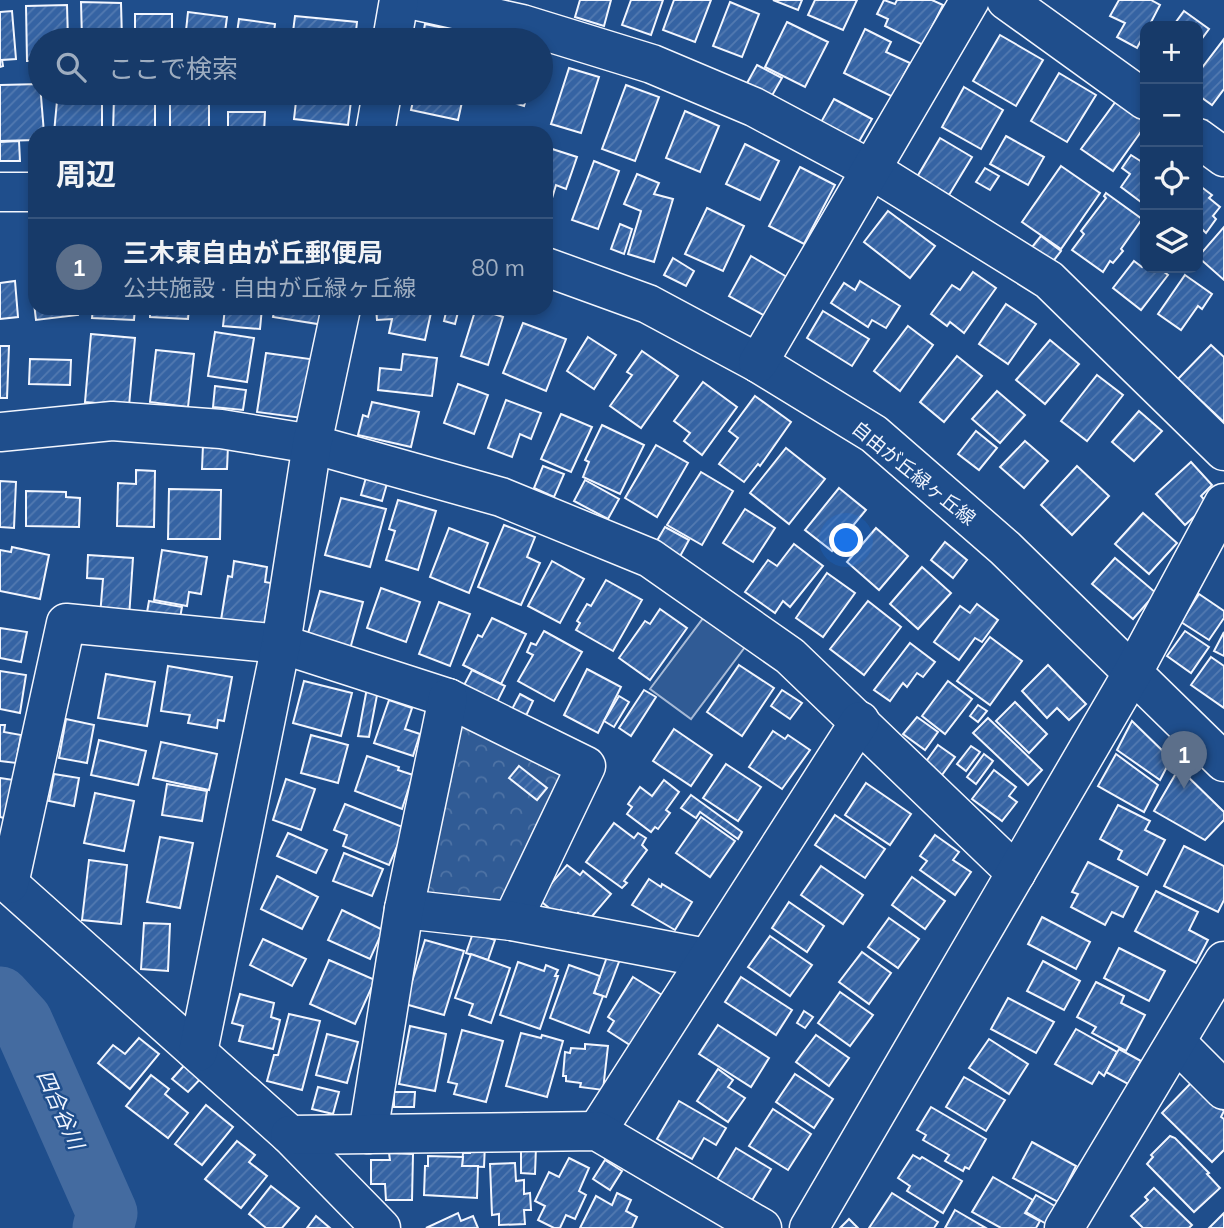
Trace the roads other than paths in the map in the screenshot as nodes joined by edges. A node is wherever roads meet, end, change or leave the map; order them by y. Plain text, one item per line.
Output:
1 (400, 0) edge
2 (413, 0) edge
3 (970, 0) edge
4 (1006, 0) edge
5 (394, 28) edge
6 (535, 28) edge
7 (553, 34) edge
8 (1140, 96) edge
9 (380, 105) edge
10 (376, 126) edge
11 (1203, 142) edge
12 (1224, 157) edge
13 (872, 170) junction
14 (0, 192) edge
15 (28, 192) edge
16 (553, 270) edge
17 (340, 315) edge
18 (758, 363) junction
19 (0, 432) edge
20 (312, 444) junction
21 (1224, 451) edge
22 (1224, 503) edge
23 (281, 644) junction
24 (1133, 672) junction
25 (448, 698) junction
26 (859, 721) junction
27 (1224, 762) edge
28 (1016, 873) junction
29 (4, 880) edge
30 (404, 908) junction
31 (512, 921) junction
32 (706, 957) junction
33 (1224, 961) edge
34 (1176, 1042) junction
35 (198, 1052) junction
36 (1224, 1090) edge
37 (597, 1130) junction
38 (368, 1134) junction
39 (290, 1135) junction
40 (381, 1228) edge
41 (762, 1228) edge
42 (809, 1228) edge
43 (1064, 1228) edge

1 - 5 street
2 - 6 street
3 - 13 street
4 - 8 street
7 - 13 street
9 - 10 street
11 - 12 street
13 - 18 street
13 - 21 street
14 - 15 street
16 - 18 street, 自由が丘緑ヶ丘線
17 - 20 street
18 - 24 street, 自由が丘緑ヶ丘線
19 - 20 street
20 - 23 street
20 - 26 street
22 - 24 street
23 - 25 street
23 - 29 street
23 - 35 street
24 - 27 street, 自由が丘緑ヶ丘線
24 - 28 street
25 - 30 street
25 - 31 street
26 - 28 street
26 - 32 street
28 - 42 street
29 - 35 street
30 - 31 street
30 - 38 street
31 - 32 street
32 - 37 street
33 - 34 street
34 - 36 street
34 - 43 street
35 - 39 street
37 - 38 street
37 - 41 street
38 - 39 street
39 - 40 street

